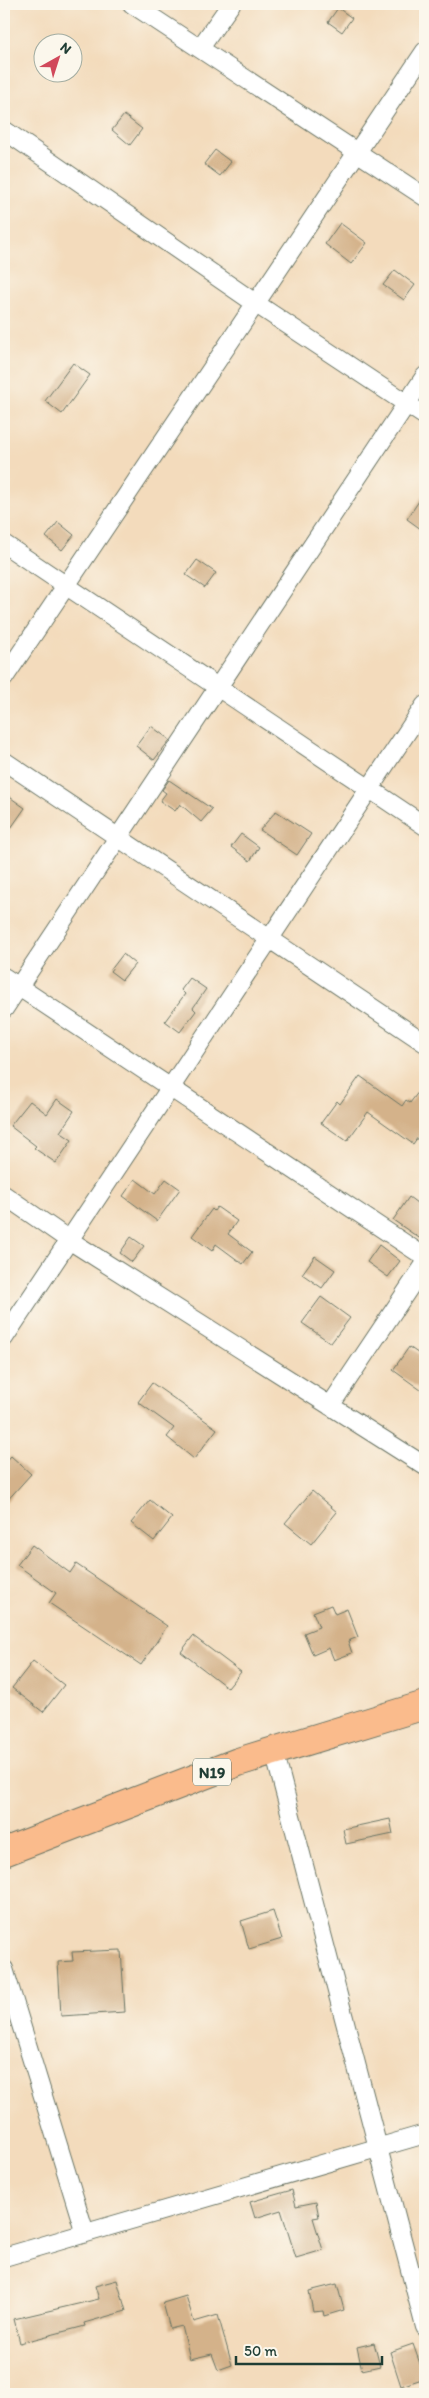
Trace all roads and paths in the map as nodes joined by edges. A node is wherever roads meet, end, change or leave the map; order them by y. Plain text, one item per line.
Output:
1 (132, 4) edge
2 (231, 4) edge
3 (200, 48) junction
4 (425, 51) edge
5 (4, 130) edge
6 (357, 152) junction
7 (425, 197) edge
8 (255, 303) junction
9 (425, 376) edge
10 (407, 404) junction
11 (425, 416) edge
12 (4, 544) edge
13 (65, 585) junction
14 (4, 678) edge
15 (218, 688) junction
16 (425, 705) edge
17 (4, 761) edge
18 (369, 789) junction
19 (425, 826) edge
20 (118, 837) junction
21 (270, 939) junction
22 (4, 977) edge
23 (18, 987) junction
24 (4, 1009) edge
25 (425, 1043) edge
26 (171, 1088) junction
27 (4, 1195) edge
28 (69, 1240) junction
29 (425, 1257) edge
30 (425, 1264) edge
31 (4, 1338) edge
32 (330, 1406) junction
33 (425, 1466) edge
34 (425, 1705) edge
35 (274, 1751) junction
36 (4, 1852) edge
37 (4, 1969) edge
38 (425, 2134) edge
39 (378, 2148) junction
40 (85, 2233) junction
41 (4, 2257) edge
42 (424, 2319) edge

1 - 3 street
2 - 3 street
3 - 6 street
4 - 6 street
5 - 8 street
6 - 7 street
6 - 8 street
8 - 10 street
8 - 13 street
9 - 10 street
10 - 11 street
10 - 15 street
12 - 13 street
13 - 14 street
13 - 15 street
15 - 18 street
15 - 20 street
16 - 18 street
17 - 20 street
18 - 19 street
18 - 21 street
20 - 21 street
20 - 23 street
21 - 25 street
21 - 26 street
22 - 23 street
23 - 24 street
23 - 26 street
26 - 28 street
26 - 29 street
27 - 28 street
28 - 31 street
28 - 32 street
30 - 32 street
32 - 33 street
34 - 35 main road, N19
35 - 36 main road, N19
35 - 39 street
37 - 40 street
38 - 39 street
39 - 40 street
39 - 42 street
40 - 41 street

